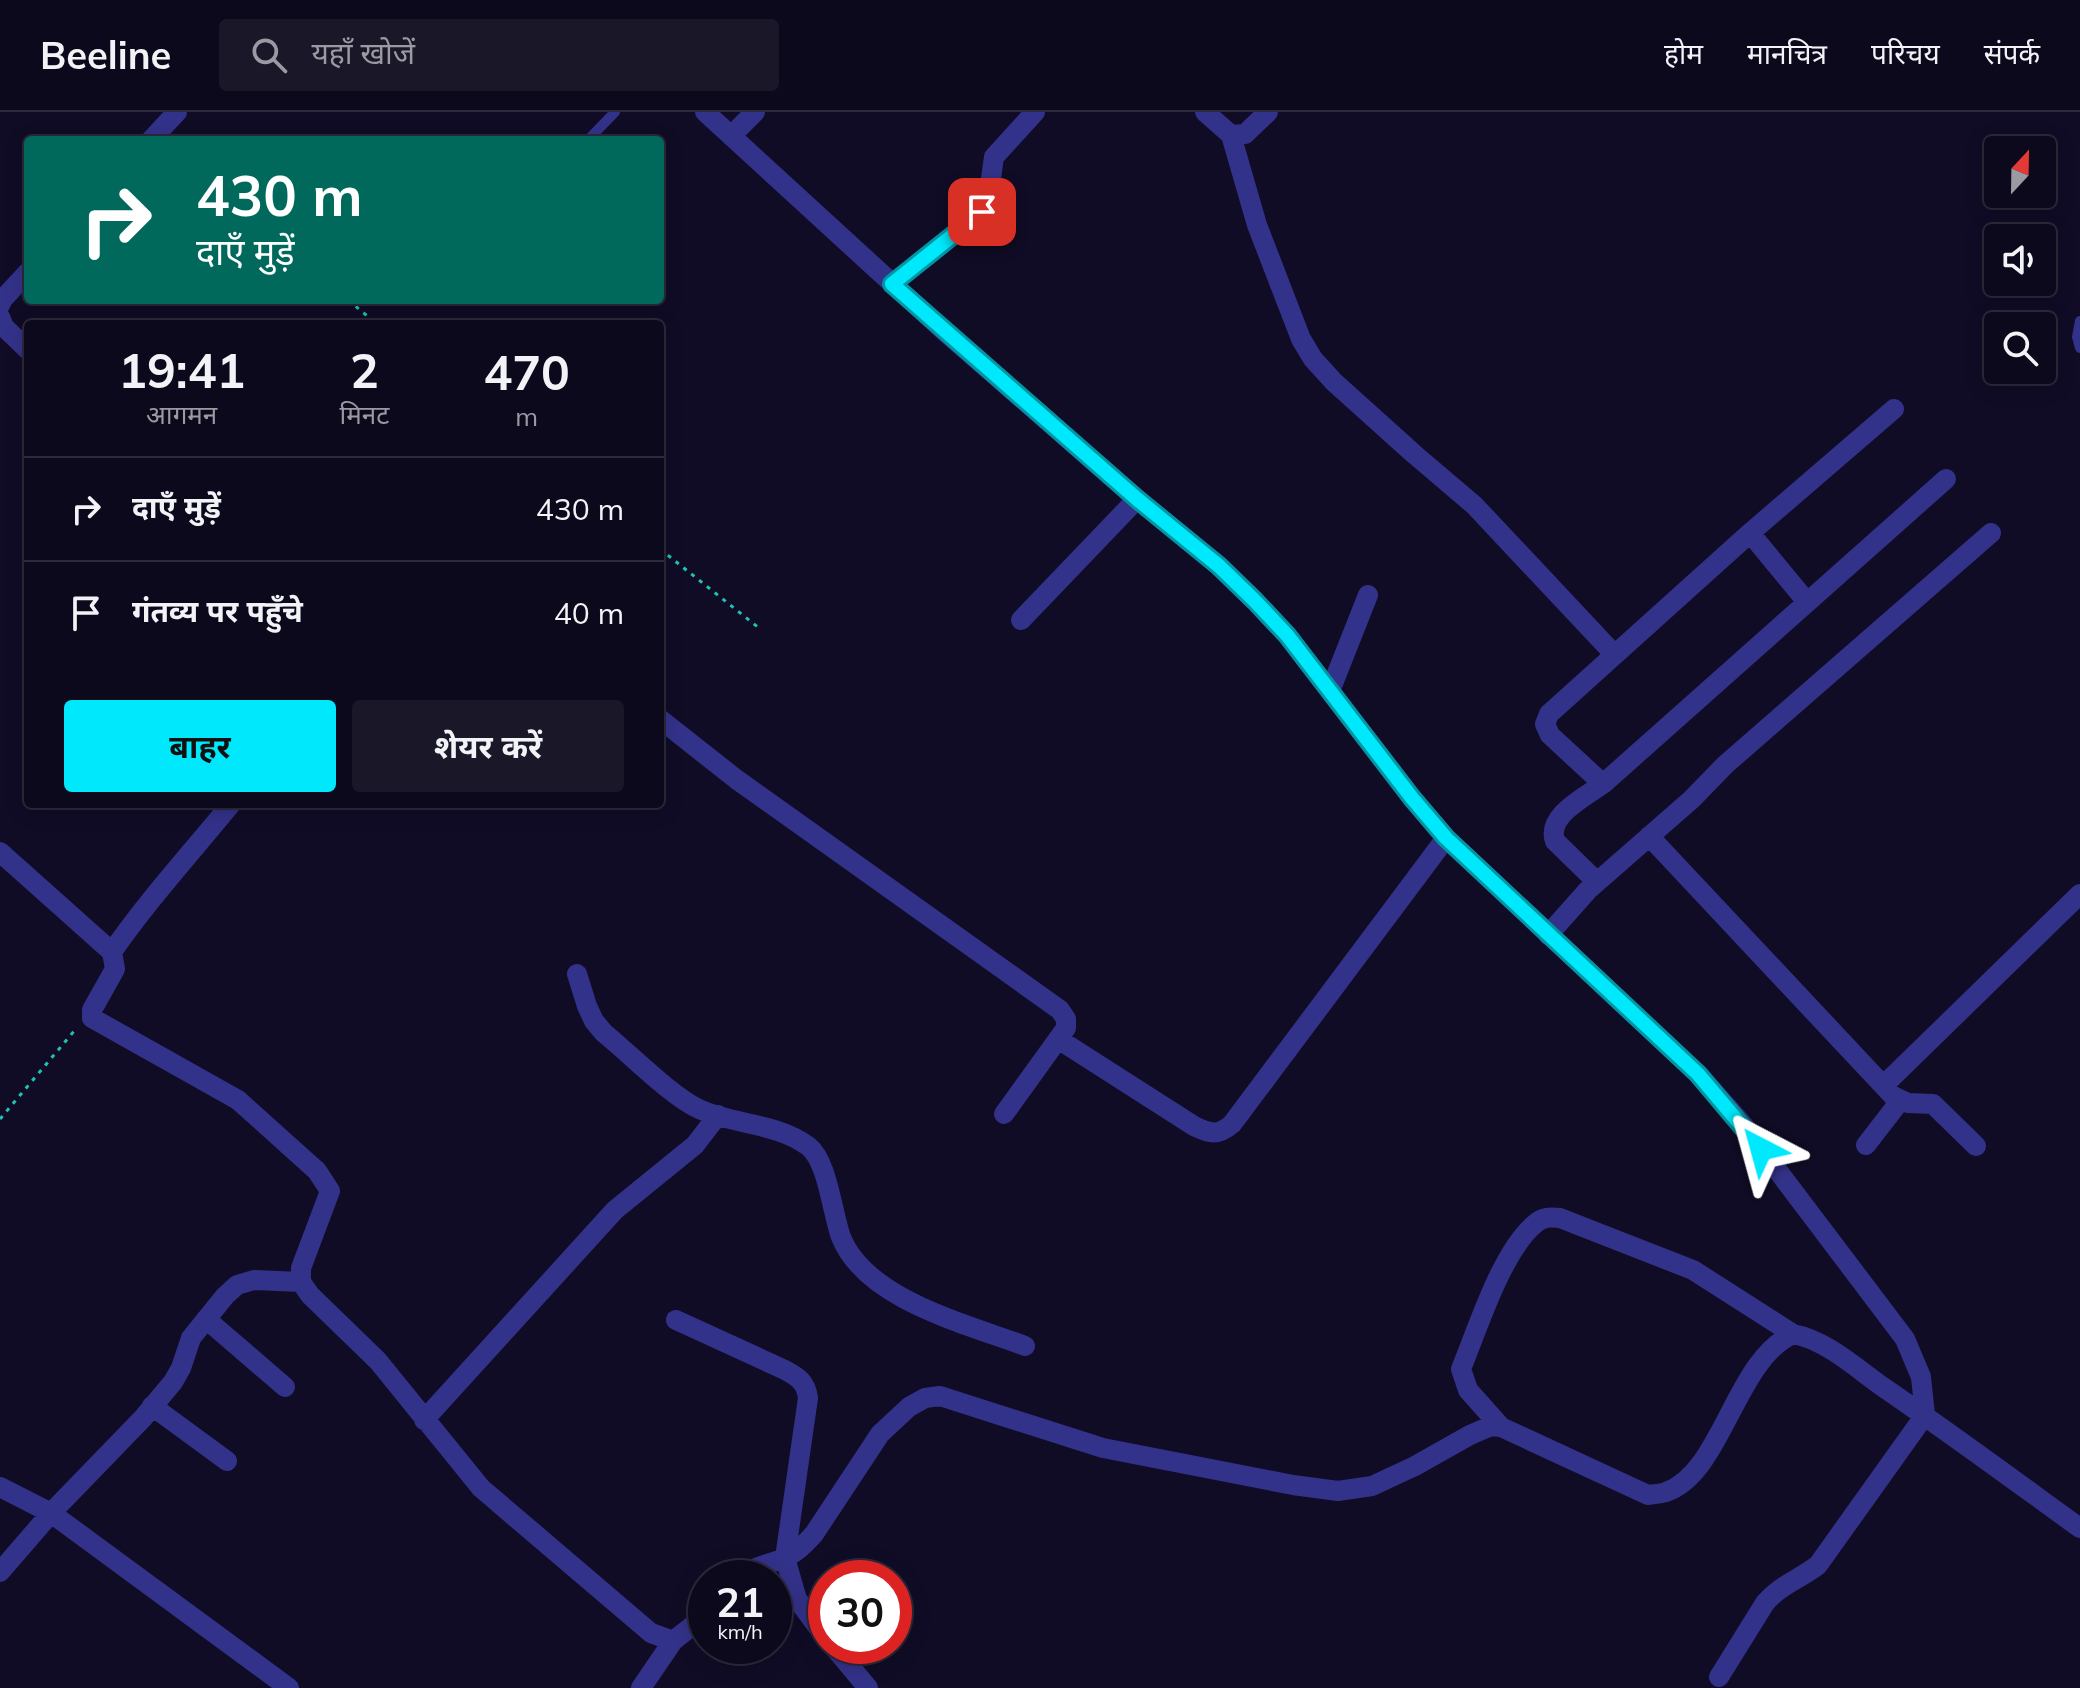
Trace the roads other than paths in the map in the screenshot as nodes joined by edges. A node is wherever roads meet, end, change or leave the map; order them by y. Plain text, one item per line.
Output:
1 (177, 112) edge
2 (615, 112) edge
3 (705, 112) edge
4 (755, 112) edge
5 (1035, 112) edge
6 (1205, 112) edge
7 (1268, 112) edge
8 (1231, 135) junction
9 (155, 136) edge
10 (592, 136) edge
11 (731, 136) junction
12 (24, 276) edge
13 (892, 284) junction
14 (0, 305) edge
15 (0, 317) edge
16 (2080, 321) edge
17 (24, 346) edge
18 (2080, 348) edge
19 (1894, 409) dead end
20 (1946, 479) dead end
21 (1137, 499) junction
22 (1750, 533) junction
23 (1991, 533) dead end
24 (1368, 595) dead end
25 (1807, 602) junction
26 (1021, 620) dead end
27 (1614, 654) junction
28 (1330, 691) junction
29 (664, 722) edge
30 (1603, 784) junction
31 (228, 808) edge
32 (1649, 836) junction
33 (1446, 838) junction
34 (0, 852) edge
35 (1597, 882) junction
36 (2080, 894) edge
37 (1548, 935) junction
38 (112, 952) junction
39 (577, 974) dead end
40 (1058, 1039) junction
41 (1884, 1085) junction
42 (1900, 1101) junction
43 (1004, 1114) dead end
44 (718, 1115) junction
45 (1866, 1145) dead end
46 (1976, 1146) dead end
47 (301, 1282) junction
48 (206, 1319) junction
49 (676, 1320) dead end
50 (1793, 1334) junction
51 (1025, 1346) dead end
52 (285, 1387) dead end
53 (152, 1406) junction
54 (1925, 1415) junction
55 (424, 1420) junction
56 (1501, 1427) junction
57 (227, 1461) dead end
58 (0, 1487) edge
59 (51, 1513) junction
60 (2080, 1528) edge
61 (785, 1558) junction
62 (778, 1560) edge
63 (0, 1572) edge
64 (808, 1614) edge
65 (688, 1629) edge
66 (673, 1641) junction
67 (848, 1664) edge
68 (1719, 1677) dead end
69 (289, 1688) edge
70 (641, 1688) edge
71 (868, 1688) edge

1 - 9 street
2 - 10 lane
3 - 11 street
4 - 11 street
5 - 13 street
6 - 8 street
7 - 8 street
8 - 27 street
11 - 13 street
12 - 14 street
13 - 21 street
15 - 17 street
16 - 18 lane
19 - 22 street
20 - 25 street
21 - 26 street
21 - 28 street
22 - 25 street
22 - 27 street
23 - 32 street
24 - 28 street
25 - 30 street
27 - 30 street
28 - 33 street
29 - 40 street
30 - 35 street
31 - 38 street
32 - 35 street
32 - 41 street
33 - 37 street
33 - 40 street
34 - 38 street
35 - 37 street
36 - 41 street
37 - 54 street
38 - 47 street
39 - 44 street
40 - 43 street
41 - 42 street
42 - 45 street
42 - 46 street
44 - 51 street
44 - 55 street
47 - 48 street
47 - 55 street
48 - 52 street
48 - 53 street
49 - 61 street
50 - 54 street
50 - 56 street
50 - 56 street
53 - 57 street
53 - 59 street
54 - 60 street
54 - 68 street
55 - 66 street
56 - 61 street
58 - 59 street
59 - 63 street
59 - 69 street
61 - 62 street
61 - 64 street
65 - 66 street
66 - 70 street
67 - 71 street

